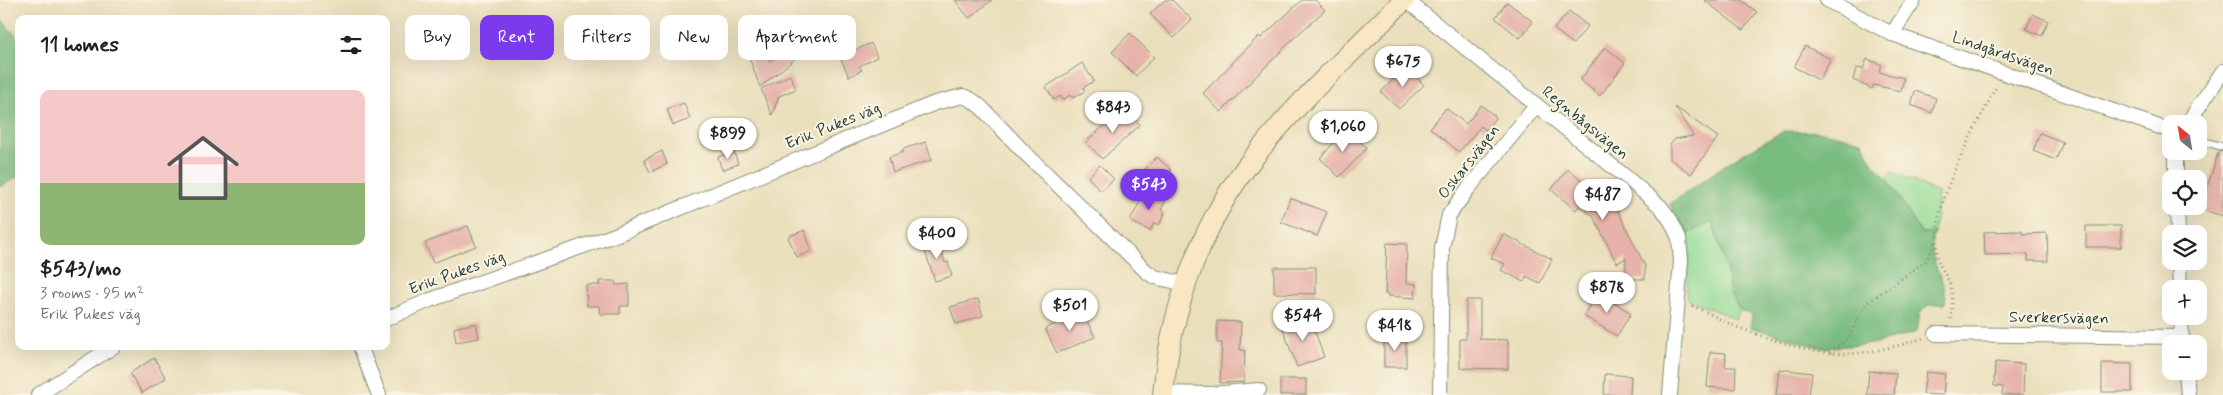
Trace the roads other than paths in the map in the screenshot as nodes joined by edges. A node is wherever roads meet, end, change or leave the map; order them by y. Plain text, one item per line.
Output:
1 (1405, 0) edge
2 (1827, 0) edge
3 (1914, 0) edge
4 (1892, 34) junction
5 (2223, 71) edge
6 (1536, 106) junction
7 (2193, 115) edge
8 (2162, 128) edge
9 (2208, 143) edge
10 (2223, 147) edge
11 (1185, 284) junction
12 (390, 317) edge
13 (1936, 334) road end
14 (2162, 339) edge
15 (108, 350) edge
16 (362, 350) edge
17 (2187, 380) edge
18 (1259, 390) dead end
19 (1163, 394) edge
20 (38, 395) edge
21 (379, 395) edge
22 (1440, 395) edge
23 (1670, 395) edge
24 (2188, 395) edge

1 - 6 street, Regnbågsvägen
1 - 11 street
2 - 4 street, Lindgårdsvägen
3 - 4 street
4 - 8 street, Lindgårdsvägen
5 - 7 street
6 - 22 street, Oskarsvägen
6 - 23 street, Regnbågsvägen
9 - 10 lane
11 - 12 street, Erik Pukes väg
11 - 19 street
13 - 14 street, Sverkersvägen
15 - 20 street
16 - 21 street
17 - 24 street
18 - 19 street

